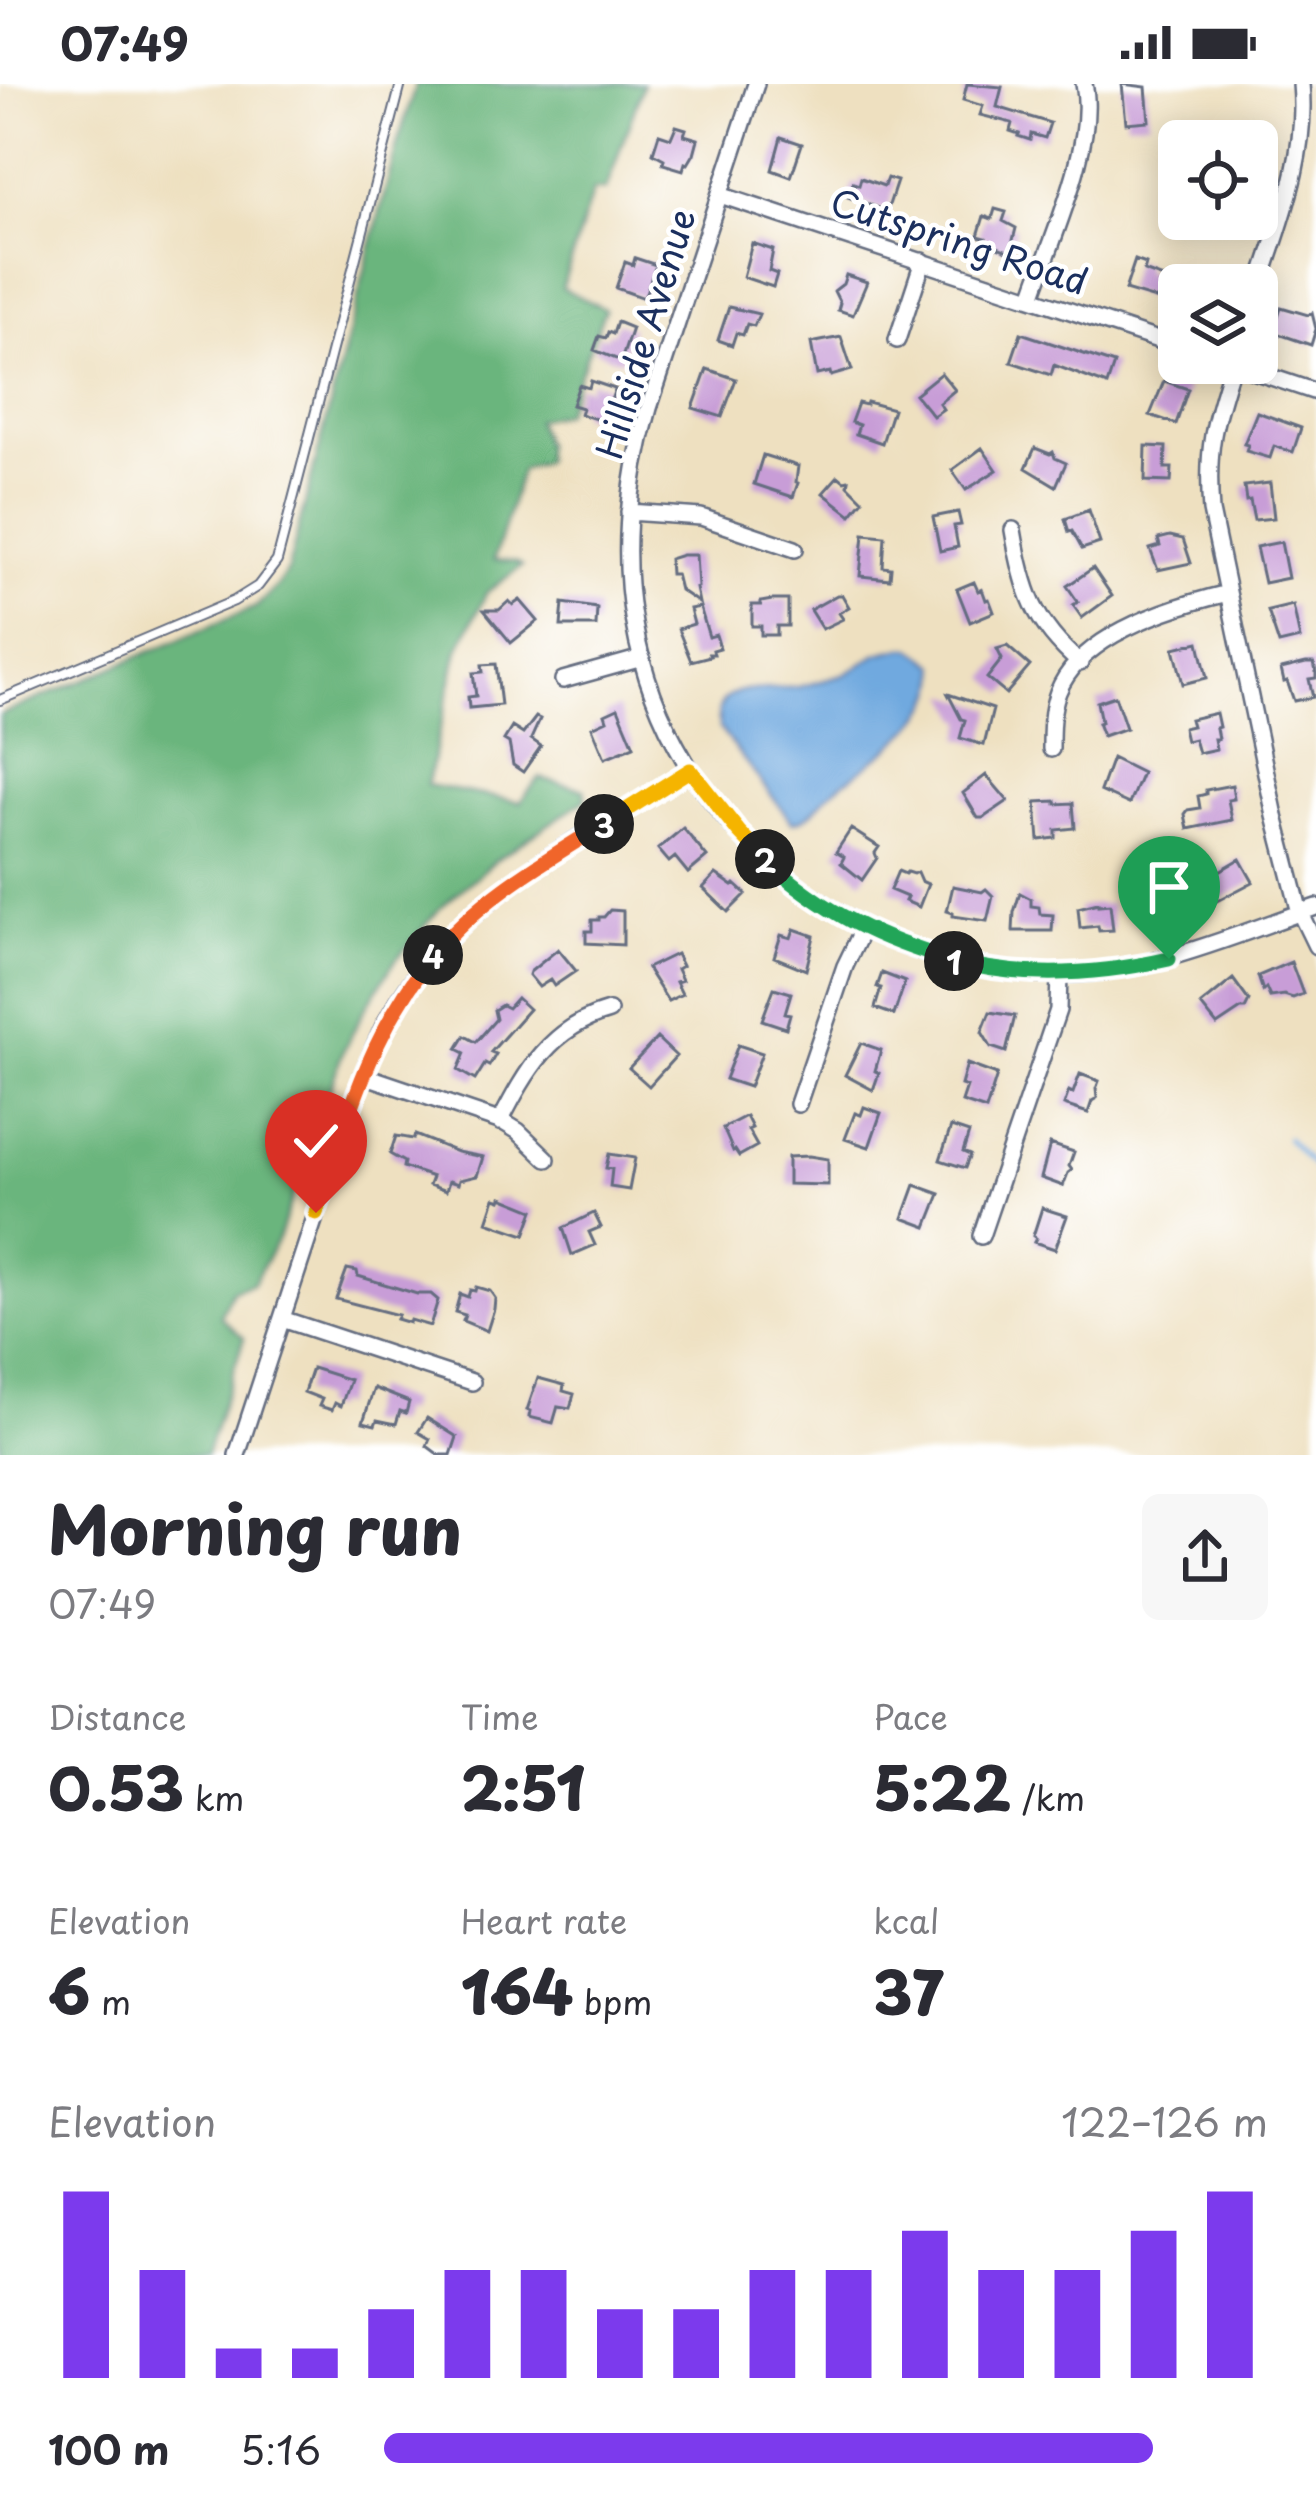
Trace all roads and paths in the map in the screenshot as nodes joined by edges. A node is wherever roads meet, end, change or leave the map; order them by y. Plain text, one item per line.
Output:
1 (401, 84) edge
2 (756, 84) edge
3 (1084, 84) edge
4 (1300, 84) edge
5 (1309, 135) edge
6 (720, 195) junction
7 (923, 261) junction
8 (1267, 264) edge
9 (1031, 297) junction
10 (897, 340) dead end
11 (1158, 340) edge
12 (1278, 379) edge
13 (1226, 384) edge
14 (1316, 392) edge
15 (629, 512) junction
16 (1013, 530) dead end
17 (795, 549) dead end
18 (1228, 593) junction
19 (642, 658) junction
20 (1080, 663) junction
21 (563, 680) dead end
22 (0, 700) edge
23 (1051, 749) dead end
24 (690, 770) junction
25 (1308, 910) edge
26 (863, 929) junction
27 (1316, 946) edge
28 (1059, 974) junction
29 (609, 1011) dead end
30 (363, 1075) junction
31 (798, 1104) dead end
32 (500, 1122) junction
33 (547, 1159) dead end
34 (981, 1236) dead end
35 (282, 1319) junction
36 (472, 1382) dead end
37 (237, 1455) edge

1 - 22 lane
2 - 6 street, Hillside Avenue
3 - 9 street
4 - 5 street
5 - 8 street
6 - 7 street, Cutspring Road
6 - 15 street, Hillside Avenue
7 - 9 street, Cutspring Road
7 - 10 street
9 - 11 street, Cutspring Road
12 - 14 street
13 - 18 street
15 - 17 street
15 - 19 street, Hillside Avenue
16 - 20 street
18 - 20 street
18 - 25 street
19 - 21 street
19 - 24 street, Hillside Avenue
20 - 23 street
24 - 26 street, Hillside Avenue
24 - 30 street
25 - 27 street
25 - 28 street, Hillside Avenue
26 - 28 street, Hillside Avenue
26 - 31 street
28 - 34 street
29 - 32 street
30 - 32 street
30 - 35 street
32 - 33 street
35 - 36 street
35 - 37 street

